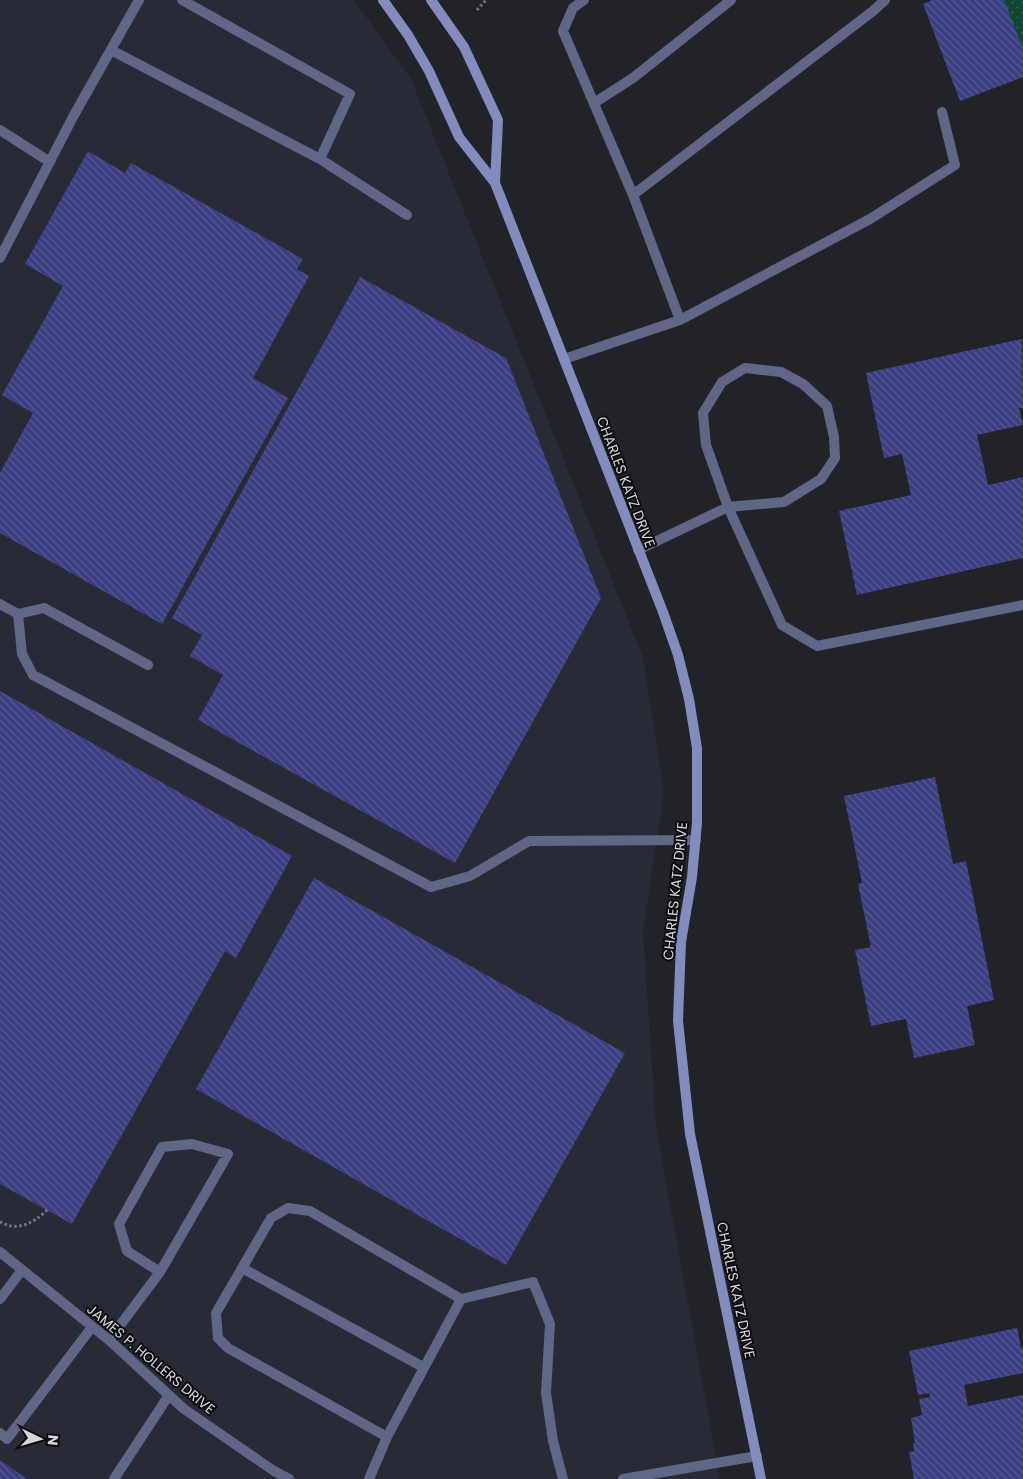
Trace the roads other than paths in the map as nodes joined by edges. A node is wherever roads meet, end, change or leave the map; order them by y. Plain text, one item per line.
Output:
1 (139, 0) edge
2 (182, 0) edge
3 (383, 0) edge
4 (431, 0) edge
5 (584, 0) edge
6 (732, 0) edge
7 (885, 0) edge
8 (111, 50) junction
9 (594, 103) junction
10 (942, 112) dead end
11 (0, 130) edge
12 (320, 159) junction
13 (50, 162) junction
14 (495, 183) junction
15 (633, 195) junction
16 (407, 215) dead end
17 (0, 258) edge
18 (680, 320) junction
19 (564, 359) junction
20 (728, 507) junction
21 (638, 550) junction
22 (0, 604) edge
23 (1023, 605) edge
24 (18, 614) junction
25 (148, 665) dead end
26 (696, 840) junction
27 (0, 1252) edge
28 (242, 1268) junction
29 (22, 1270) junction
30 (160, 1272) junction
31 (0, 1299) edge
32 (461, 1299) junction
33 (92, 1327) junction
34 (109, 1340) junction
35 (423, 1367) junction
36 (169, 1395) junction
37 (0, 1433) edge
38 (387, 1437) junction
39 (757, 1456) junction
40 (114, 1479) edge
41 (289, 1479) edge
42 (369, 1479) edge
43 (563, 1479) edge
44 (623, 1479) edge
45 (761, 1479) edge

1 - 8 lane
2 - 12 lane
3 - 14 street, CHARLES KATZ DRIVE
4 - 14 street, CHARLES KATZ DRIVE
5 - 9 lane
6 - 9 lane
7 - 15 lane
8 - 12 lane
8 - 13 lane
9 - 15 lane
10 - 18 lane
11 - 13 lane
12 - 16 lane
13 - 17 lane
14 - 19 street, CHARLES KATZ DRIVE
15 - 18 lane
18 - 19 lane
19 - 21 street, CHARLES KATZ DRIVE
20 - 20 lane
20 - 21 lane
20 - 23 lane
21 - 26 street, CHARLES KATZ DRIVE
22 - 24 lane
24 - 25 lane
24 - 26 lane
26 - 39 street, CHARLES KATZ DRIVE
27 - 29 lane, JAMES P. HOLLERS DRIVE
28 - 32 lane
28 - 35 lane
28 - 38 lane
29 - 31 lane
29 - 33 lane, JAMES P. HOLLERS DRIVE
30 - 30 lane
30 - 34 lane
32 - 35 lane
32 - 43 lane
33 - 34 lane, JAMES P. HOLLERS DRIVE
33 - 37 lane
34 - 36 lane, JAMES P. HOLLERS DRIVE
35 - 38 lane
36 - 40 lane
36 - 41 lane, JAMES P. HOLLERS DRIVE
38 - 42 lane
39 - 44 lane
39 - 45 street, CHARLES KATZ DRIVE

